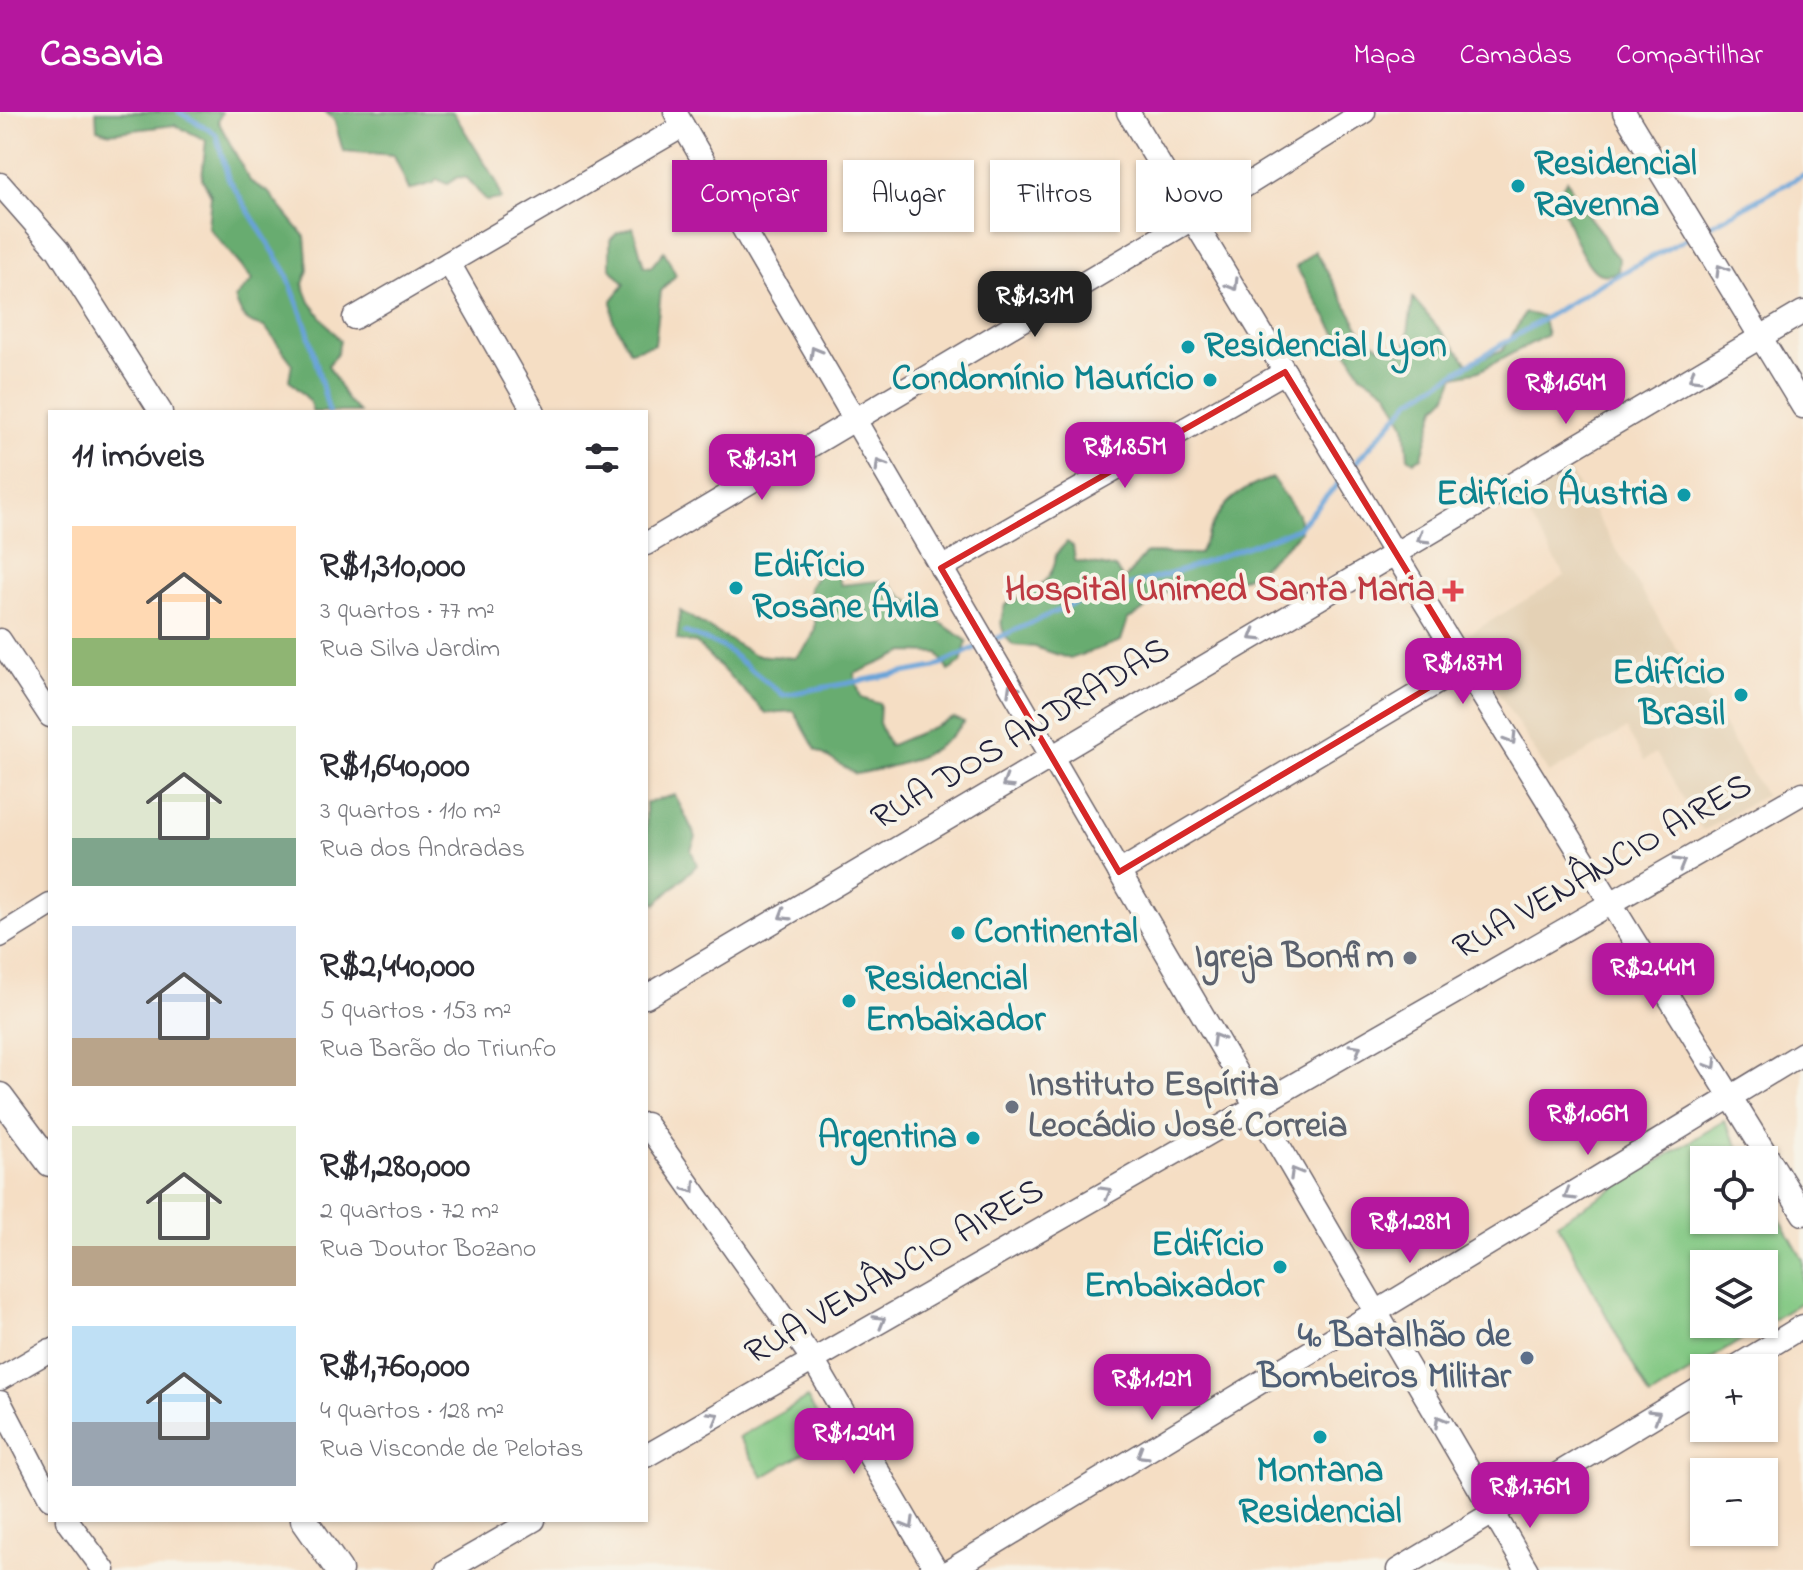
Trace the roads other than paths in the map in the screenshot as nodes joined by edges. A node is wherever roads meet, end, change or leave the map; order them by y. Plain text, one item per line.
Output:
1 (1128, 112) edge
2 (1364, 112) edge
3 (1624, 112) edge
4 (679, 119) edge
5 (1157, 160) edge
6 (1251, 182) edge
7 (0, 184) edge
8 (1170, 232) edge
9 (1200, 232) edge
10 (449, 263) junction
11 (1803, 312) edge
12 (354, 318) dead end
13 (1761, 337) junction
14 (1285, 372) junction
15 (1803, 407) edge
16 (160, 410) edge
17 (533, 410) edge
18 (854, 420) junction
19 (648, 543) edge
20 (1395, 554) junction
21 (941, 568) junction
22 (0, 640) edge
23 (1465, 666) junction
24 (48, 713) edge
25 (1052, 757) junction
26 (1803, 793) edge
27 (1119, 872) junction
28 (1613, 902) junction
29 (48, 906) edge
30 (0, 936) edge
31 (648, 996) edge
32 (1803, 1053) edge
33 (0, 1096) edge
34 (1732, 1097) junction
35 (1256, 1106) junction
36 (648, 1127) edge
37 (48, 1160) edge
38 (1803, 1214) edge
39 (1377, 1312) junction
40 (1803, 1326) edge
41 (48, 1351) edge
42 (1757, 1354) edge
43 (813, 1360) junction
44 (0, 1379) edge
45 (1690, 1394) edge
46 (0, 1402) edge
47 (648, 1455) edge
48 (48, 1494) edge
49 (1494, 1513) junction
50 (68, 1522) edge
51 (305, 1522) edge
52 (531, 1522) edge
53 (104, 1570) edge
54 (339, 1570) edge
55 (447, 1570) edge
56 (936, 1570) edge
57 (951, 1570) edge
58 (1398, 1570) edge
59 (1527, 1570) edge

1 - 5 street
2 - 6 street
13 -> 3 street
4 - 10 street
18 -> 4 street
7 - 16 street
8 - 18 street
9 -> 14 street
10 - 12 street
10 - 17 street
11 - 13 street, RUA DOS ANDRADAS
13 - 15 street
13 -> 20 street, RUA DOS ANDRADAS
14 - 20 street
14 - 21 street
18 - 19 street
21 -> 18 street
20 - 23 street
20 -> 25 street, RUA DOS ANDRADAS
25 -> 21 street
22 - 24 street
23 - 27 street
23 -> 28 street
25 - 27 street
25 -> 31 street, RUA DOS ANDRADAS
28 -> 26 street, RUA VENÂNCIO AIRES
35 -> 27 street
28 -> 34 street
35 -> 28 street, RUA VENÂNCIO AIRES
29 - 30 street
32 - 34 street
33 - 37 main road
34 - 38 street
34 -> 39 street
39 -> 35 street
43 -> 35 street, RUA VENÂNCIO AIRES
36 -> 43 street
49 -> 39 street
39 -> 57 street
40 - 42 street
41 - 44 street
47 -> 43 street, RUA VENÂNCIO AIRES
43 -> 56 street
49 -> 45 street
46 - 48 street
49 - 58 street
49 - 59 street
50 - 53 street
51 - 54 main road
52 - 55 street

